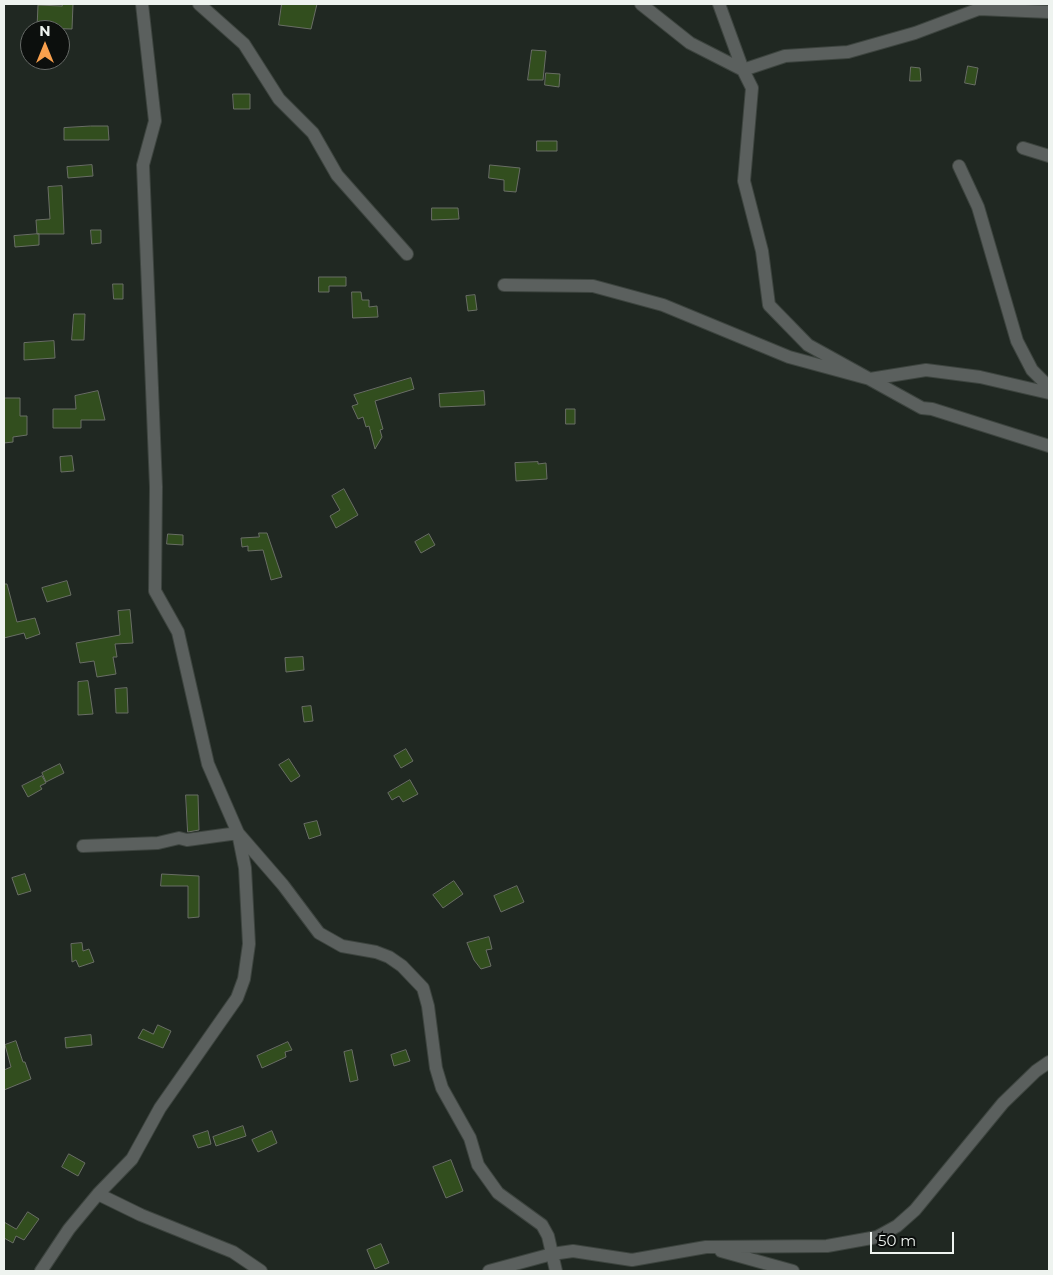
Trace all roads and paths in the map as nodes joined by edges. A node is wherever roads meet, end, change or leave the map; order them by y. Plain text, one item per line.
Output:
1 (142, 4) edge
2 (200, 4) edge
3 (641, 4) edge
4 (719, 4) edge
5 (1049, 12) edge
6 (743, 70) junction
7 (1023, 148) dead end
8 (1049, 156) edge
9 (959, 166) dead end
10 (406, 254) dead end
11 (504, 285) dead end
12 (870, 379) junction
13 (1049, 387) edge
14 (1049, 393) edge
15 (1049, 446) edge
16 (238, 833) junction
17 (83, 846) dead end
18 (1049, 1062) edge
19 (98, 1194) junction
20 (706, 1247) junction
21 (552, 1254) junction
22 (41, 1271) edge
23 (261, 1271) edge
24 (489, 1271) edge
25 (556, 1271) edge
26 (793, 1271) edge

1 - 16 street
2 - 10 street
3 - 6 street
4 - 6 street
5 - 6 street
6 - 12 street
7 - 8 street
9 - 13 street
11 - 12 street
12 - 14 street
12 - 15 street
16 - 17 street
16 - 19 street
16 - 21 street
18 - 20 street
19 - 22 street
19 - 23 street
20 - 21 street
20 - 26 street
21 - 24 street
21 - 25 street

